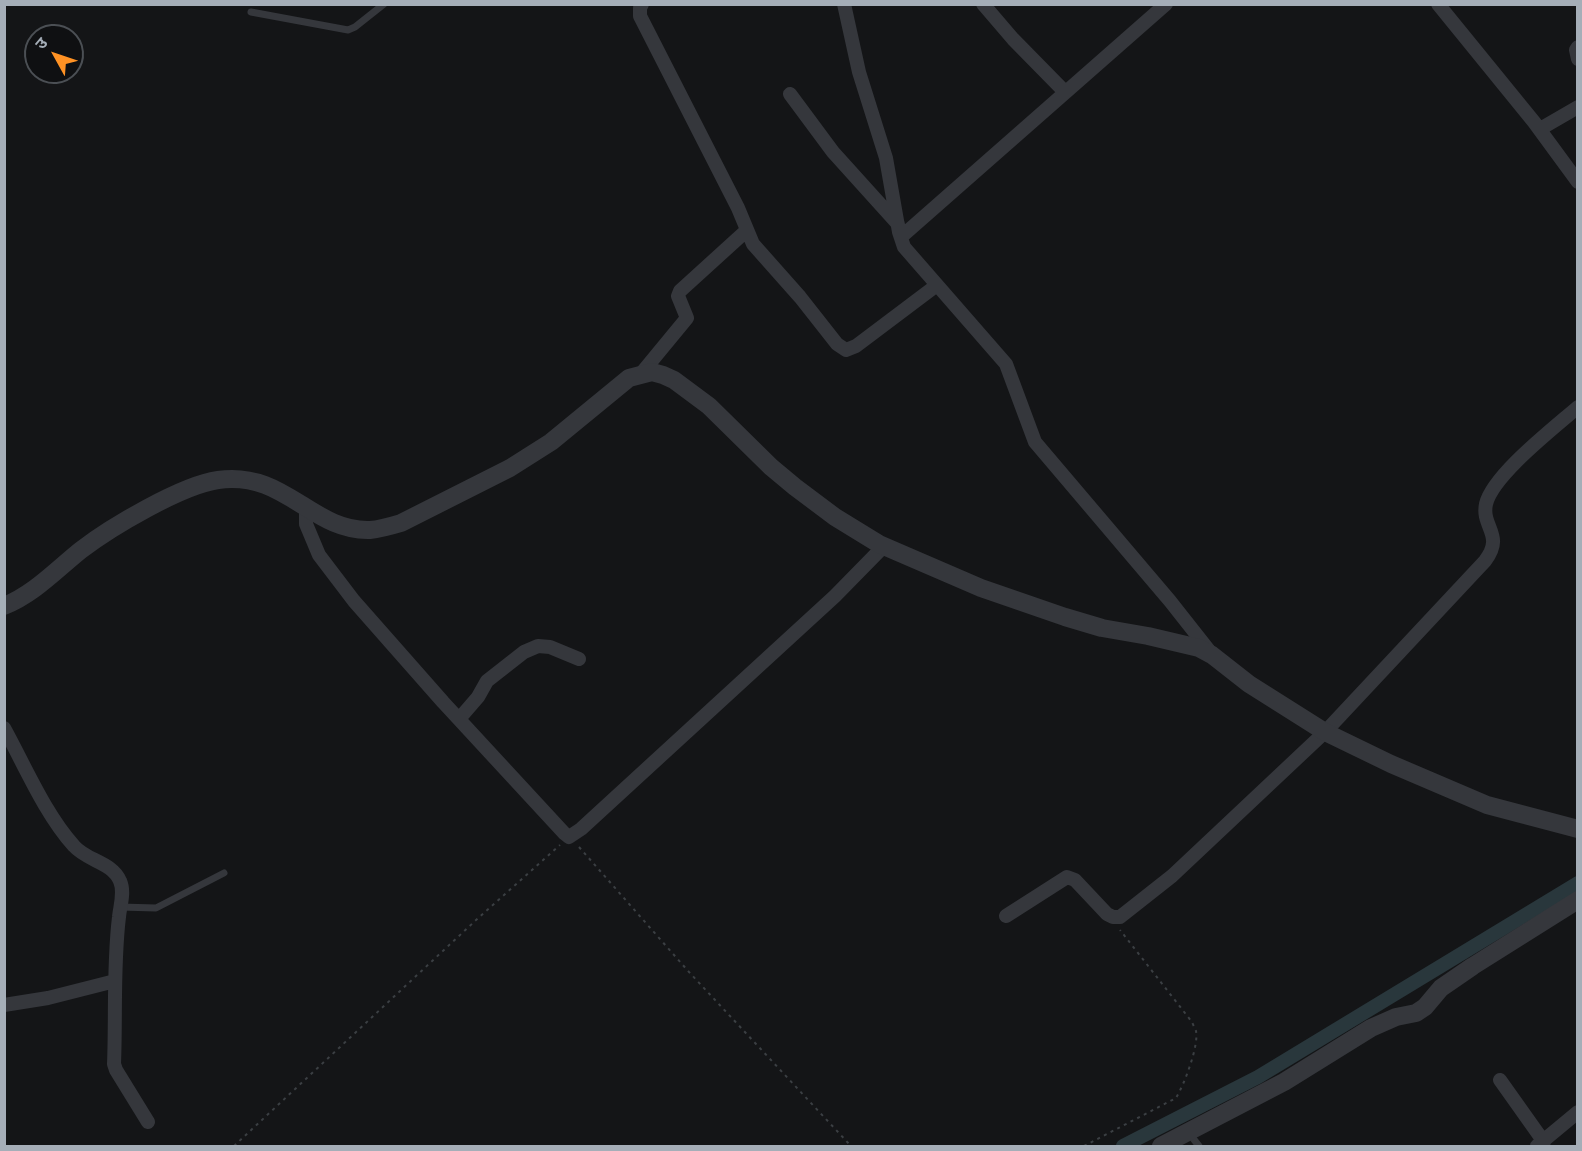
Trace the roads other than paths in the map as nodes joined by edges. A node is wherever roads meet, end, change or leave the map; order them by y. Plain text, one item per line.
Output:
1 (384, 4) edge
2 (642, 4) edge
3 (983, 4) edge
4 (1166, 4) edge
5 (1438, 4) edge
6 (847, 6) edge
7 (251, 12) dead end
8 (1578, 47) edge
9 (1578, 59) edge
10 (1065, 92) junction
11 (790, 94) dead end
12 (1578, 107) edge
13 (1540, 129) junction
14 (1578, 182) edge
15 (899, 230) junction
16 (746, 231) junction
17 (937, 285) junction
18 (640, 375) junction
19 (1578, 407) edge
20 (306, 507) junction
21 (884, 546) junction
22 (4, 606) edge
23 (1212, 655) junction
24 (579, 659) dead end
25 (459, 719) junction
26 (4, 728) edge
27 (1325, 732) junction
28 (1578, 829) edge
29 (224, 873) dead end
30 (1578, 900) edge
31 (120, 908) junction
32 (1006, 916) dead end
33 (115, 981) junction
34 (4, 1005) edge
35 (1500, 1080) dead end
36 (1578, 1112) edge
37 (148, 1122) dead end
38 (1193, 1139) edge
39 (1541, 1144) edge
40 (1161, 1146) edge

1 - 7 lane
2 - 16 street
3 - 10 street
4 - 10 street
5 - 13 street
6 - 15 street
8 - 9 street
10 - 15 street
11 - 15 street
12 - 13 street
13 - 14 street
15 - 17 street
16 - 17 street
16 - 18 street
17 - 23 street
18 - 20 street
18 - 21 street
19 - 27 street
20 - 22 street
20 - 25 street
21 - 23 street
21 - 25 street
23 - 27 street
24 - 25 street
26 - 31 street
27 - 28 street
27 - 32 street
29 - 31 lane
30 - 38 street
31 - 33 street
33 - 34 street
33 - 37 street
35 - 39 street
36 - 39 street
38 - 40 street

